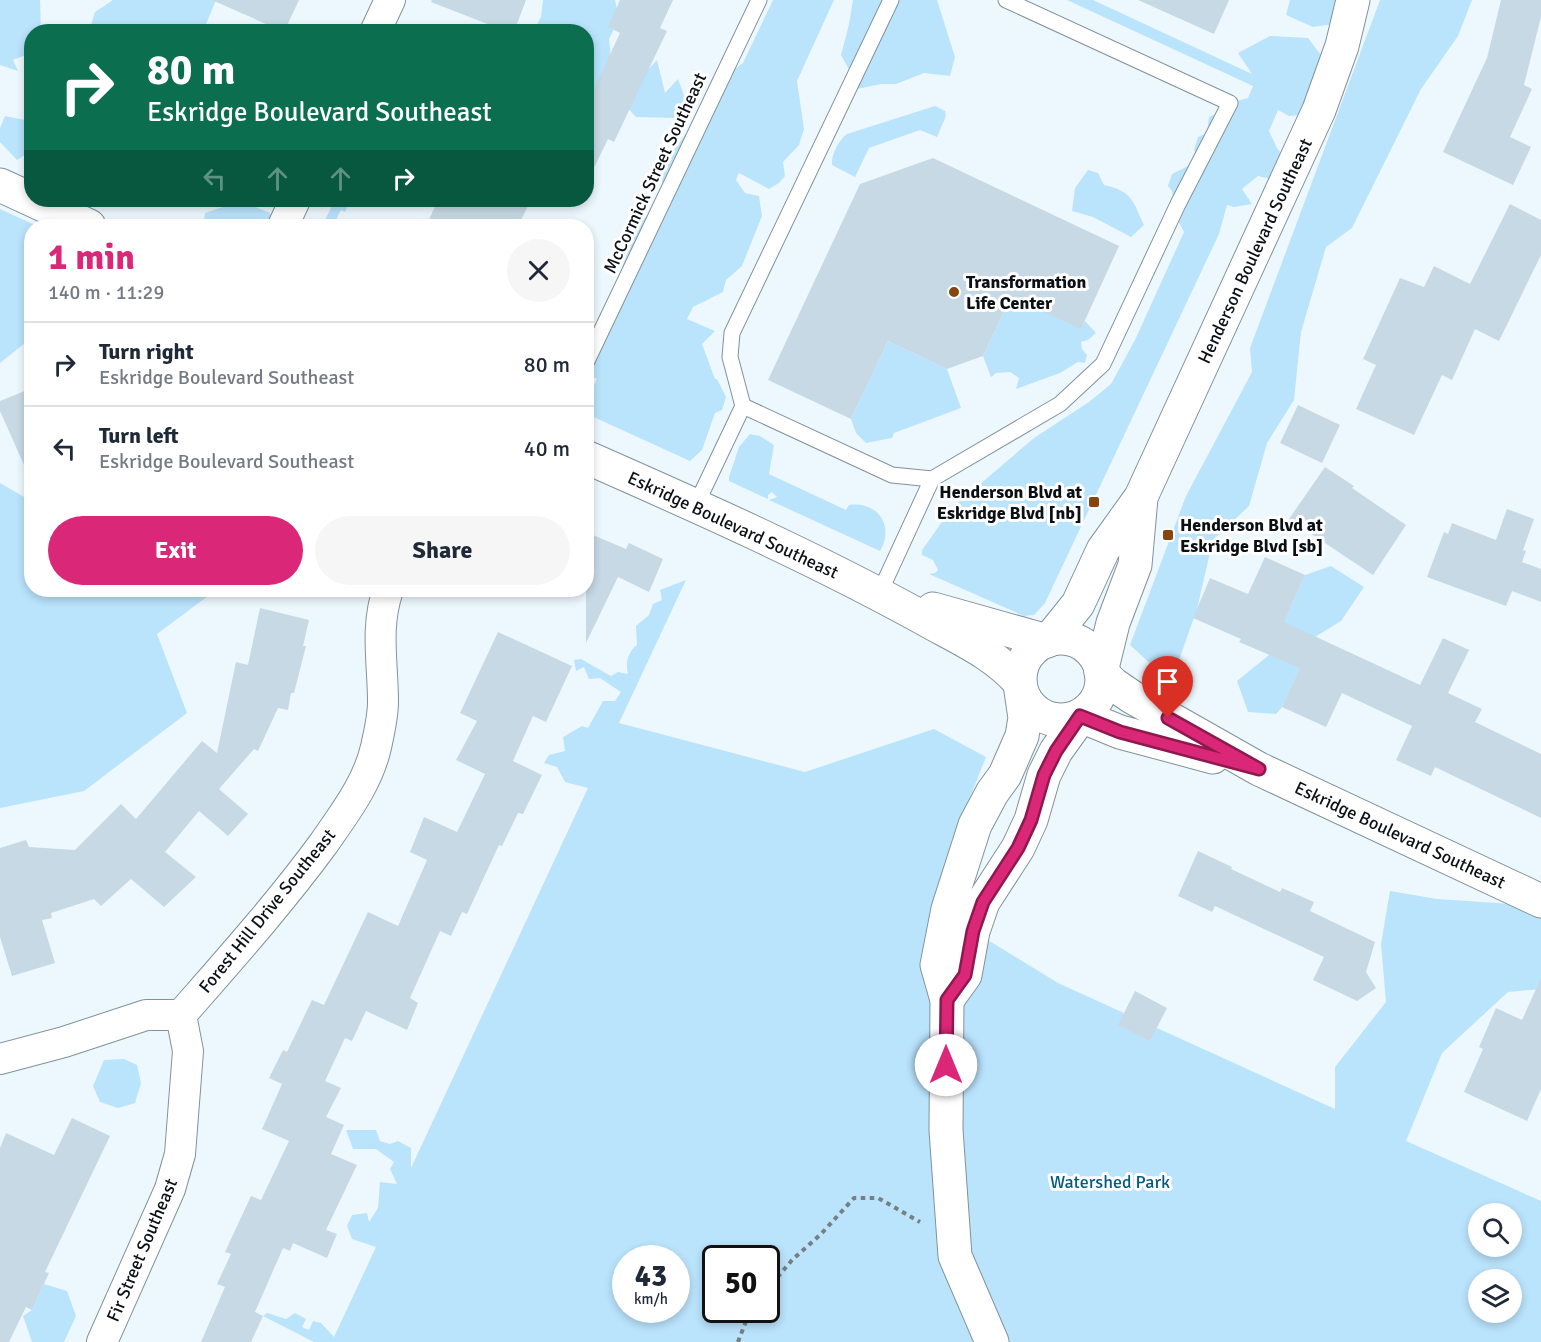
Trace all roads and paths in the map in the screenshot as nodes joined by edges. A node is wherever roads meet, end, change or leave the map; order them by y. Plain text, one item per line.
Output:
1 (390, 0) edge
2 (759, 0) edge
3 (891, 0) edge
4 (1006, 0) edge
5 (1353, 0) edge
6 (379, 24) edge
7 (0, 185) edge
8 (24, 196) edge
9 (48, 207) edge
10 (74, 219) edge
11 (594, 346) edge
12 (743, 406) junction
13 (594, 460) edge
14 (932, 479) junction
15 (1141, 497) junction
16 (696, 505) junction
17 (879, 594) junction
18 (386, 597) edge
19 (1048, 640) junction
20 (1101, 672) junction
21 (1021, 687) junction
22 (1080, 716) junction
23 (1259, 769) junction
24 (1541, 901) edge
25 (947, 1000) junction
26 (181, 1015) junction
27 (0, 1059) edge
28 (955, 1256) junction
29 (780, 1274) edge
30 (745, 1323) edge
31 (102, 1342) edge
32 (738, 1342) edge
33 (992, 1342) edge

1 - 6 street
2 - 11 lane, McCormick Street Southeast
3 - 12 lane
4 - 14 lane
5 - 15 main road, Henderson Boulevard Southeast
7 - 8 main road
9 - 10 main road
12 - 14 lane
12 - 16 lane
13 - 16 main road, Eskridge Boulevard Southeast
14 - 17 lane
15 - 19 main road, Henderson Boulevard Southeast
15 - 20 main road, Henderson Boulevard Southeast
16 - 17 main road, Eskridge Boulevard Southeast
17 - 19 main road, Eskridge Boulevard Southeast
17 - 21 main road, Eskridge Boulevard Southeast
18 - 26 street, Forest Hill Drive Southeast
19 - 20 main road
19 - 21 main road
20 - 22 main road
20 - 23 main road, Eskridge Boulevard Southeast
21 - 22 main road
21 - 25 main road
22 - 23 main road, Eskridge Boulevard Southeast
22 - 25 main road
23 - 24 main road, Eskridge Boulevard Southeast
25 - 28 main road
26 - 27 street
26 - 31 street, Fir Street Southeast
28 - 29 path
28 - 33 main road
30 - 32 path

